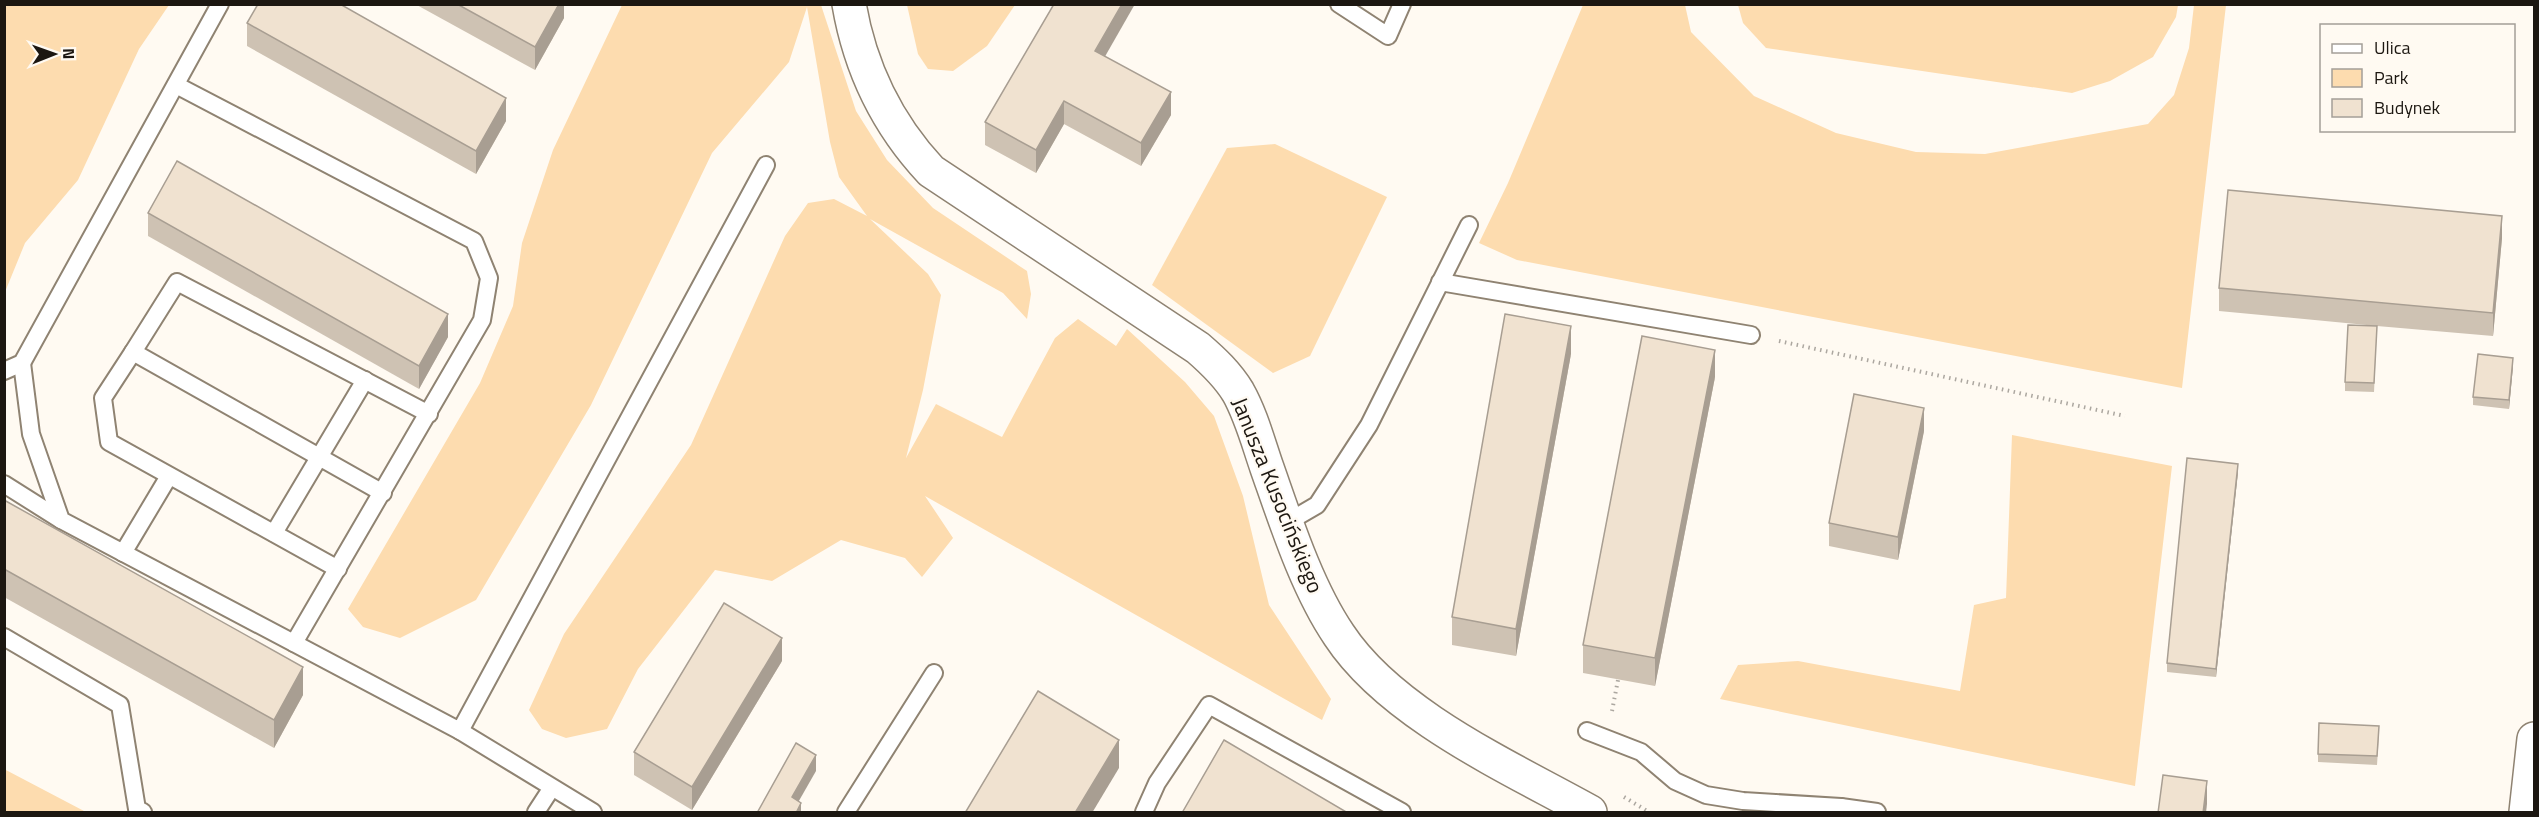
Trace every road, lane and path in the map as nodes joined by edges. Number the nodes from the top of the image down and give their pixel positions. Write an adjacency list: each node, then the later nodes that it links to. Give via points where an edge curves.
1 (220, 4): 5 (lane)
2 (849, 4): 22 (street, Janusza Kusocińskiego, via 863,59 882,106 907,145 931,171 1198,348 1222,369 1250,418)
3 (1339, 4): 4 (lane, via 1388,36)
4 (1401, 4)
5 (176, 85): 11 (lane); 15 (lane, via 474,241 489,278 482,320)
6 (766, 165): 29 (lane)
7 (1469, 225): 8 (lane)
8 (1440, 282): 9 (lane); 22 (lane, via 1370,425 1317,505)
9 (1752, 335): 16 (path)
10 (132, 352): 13 (lane, via 177,282); 17 (lane); 18 (lane, via 103,398 109,442)
11 (22, 363): 12 (lane); 14 (lane); 21 (lane, via 31,434)
12 (4, 371)
13 (365, 380): 15 (lane); 17 (lane)
14 (4, 384)
15 (429, 414): 20 (lane)
16 (2125, 416)
17 (319, 458): 20 (lane); 23 (lane)
18 (169, 476): 23 (lane); 24 (lane)
19 (4, 484): 21 (lane)
20 (383, 493): 25 (lane)
21 (61, 520): 24 (lane)
22 (1286, 524): 41 (street, Janusza Kusocińskiego, via 1339,636 1372,674 1450,734)
23 (274, 534): 25 (lane)
24 (123, 553): 27 (lane)
25 (338, 569): 27 (lane)
26 (4, 637): 35 (lane, via 120,705 137,809)
27 (294, 644): 29 (lane)
28 (934, 673): 38 (lane)
29 (460, 731): 32 (lane)
30 (1587, 731): 34 (lane, via 1641,752 1675,781 1706,795)
31 (2535, 738): 44 (street)
32 (551, 789): 36 (lane); 37 (lane)
33 (1619, 794): 42 (path)
34 (1840, 810): 43 (lane)
35 (143, 813)
36 (536, 813)
37 (593, 813)
38 (846, 813)
39 (1144, 813): 40 (lane, via 1157,783 1209,705)
40 (1402, 813)
41 (1590, 813)
42 (1649, 813)
43 (1877, 813)
44 (2526, 813)

